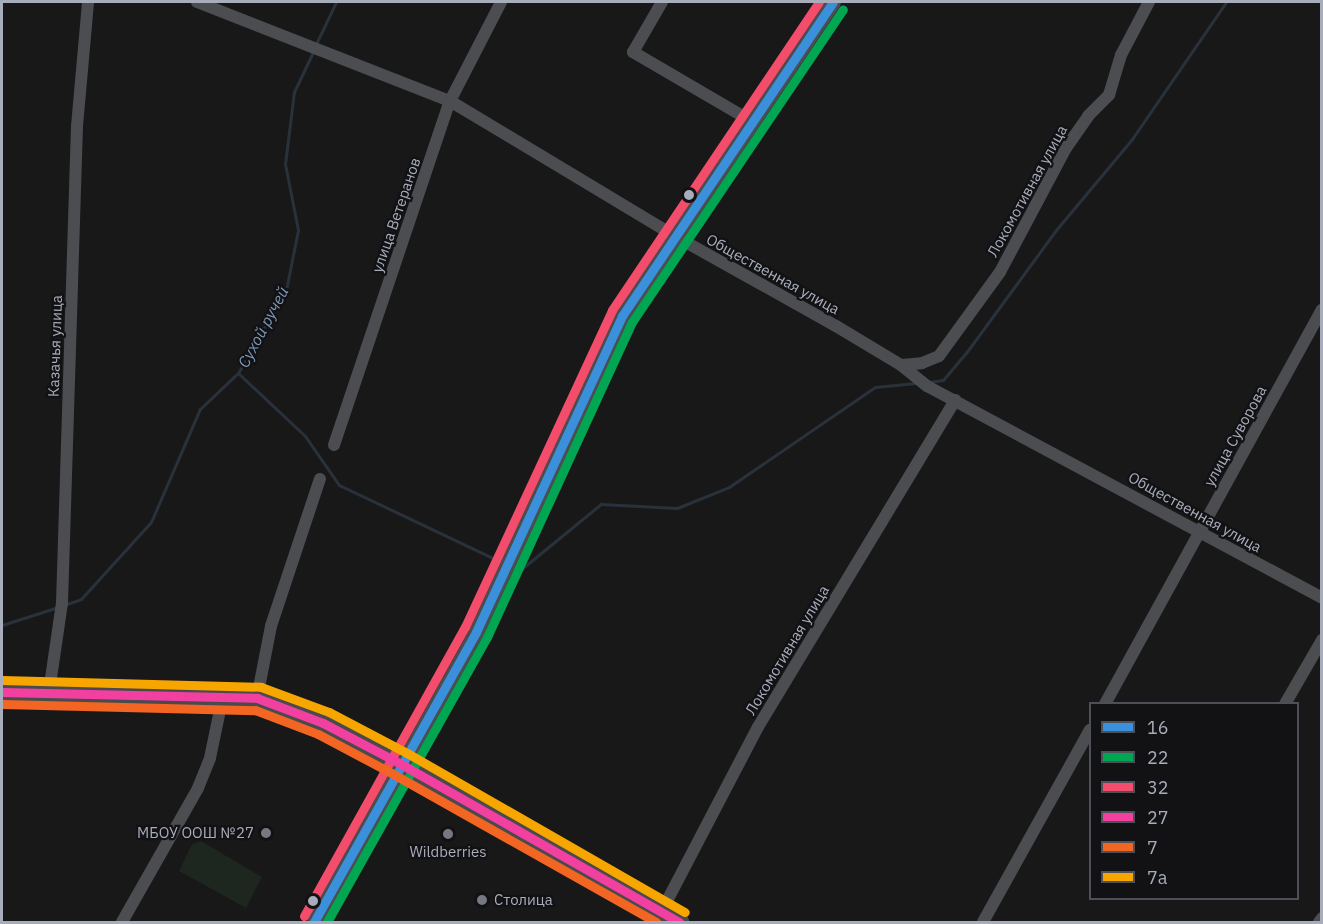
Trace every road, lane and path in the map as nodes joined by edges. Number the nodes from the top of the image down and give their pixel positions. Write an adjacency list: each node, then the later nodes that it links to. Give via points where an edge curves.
1 (88, 2): 19 (street, Казачья улица, via 77,126 62,603)
2 (197, 2): 7 (street, Общественная улица)
3 (501, 2): 7 (street, улица Ветеранов)
4 (662, 2): 8 (street, via 633,52)
5 (833, 2): 8 (street)
6 (1149, 2): 11 (street, Локомотивная улица, via 1121,55 1109,95 1088,116 1066,148 1000,272 939,356)
7 (450, 101): 9 (street, Общественная улица); 13 (street, улица Ветеранов)
8 (753, 122): 9 (street)
9 (673, 235): 11 (street, Общественная улица); 25 (street, via 622,316 509,566)
10 (1322, 310): 15 (street, улица Суворова)
11 (901, 365): 12 (street, Общественная улица, via 927,386)
12 (955, 400): 15 (street, Общественная улица); 26 (street, Локомотивная улица, via 758,727)
13 (334, 445)
14 (320, 479): 21 (street, via 271,626)
15 (1200, 531): 16 (street, Общественная улица); 22 (street, улица Суворова)
16 (1322, 598)
17 (1322, 640): 23 (street)
18 (2, 692): 19 (main road)
19 (49, 692): 20 (main road)
20 (223, 696): 21 (main road); 28 (street, via 210,758 198,788)
21 (257, 698): 25 (main road, via 323,723)
22 (1106, 702)
23 (1286, 702)
24 (1089, 732): 31 (street)
25 (401, 764): 26 (main road); 29 (street)
26 (658, 917): 30 (main road)
27 (1322, 918): 32 (street)
28 (122, 922)
29 (314, 922)
30 (680, 922)
31 (983, 922)
32 (1319, 922)

